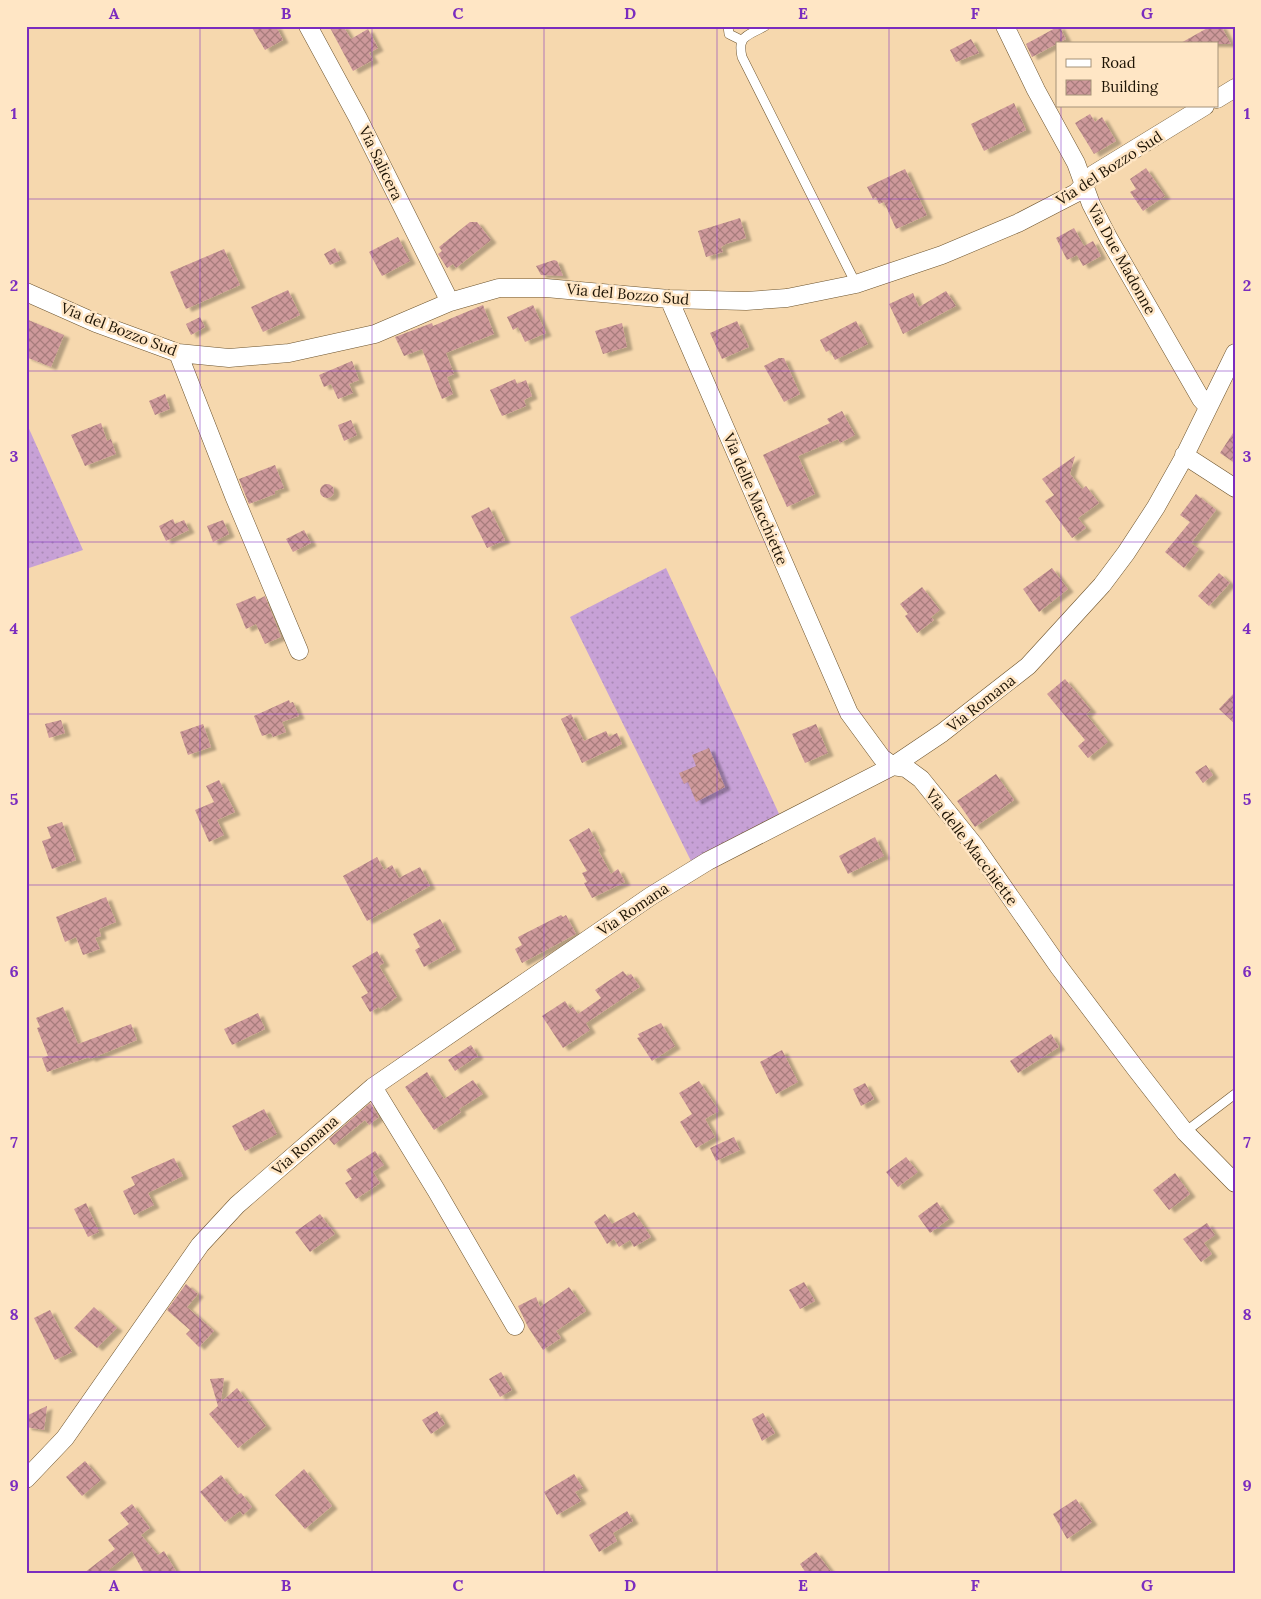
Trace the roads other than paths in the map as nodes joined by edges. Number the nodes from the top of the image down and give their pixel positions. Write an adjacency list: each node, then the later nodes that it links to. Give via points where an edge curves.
1 (308, 26): 13 (street, Via Salicera)
2 (728, 26): 5 (lane, via 729,34)
3 (765, 26): 5 (lane)
4 (1005, 26): 9 (street, Via Due Madonne, via 1076,164)
5 (741, 40): 10 (lane, via 742,57)
6 (1235, 88): 7 (street)
7 (1218, 98)
8 (1202, 108): 9 (street, Via del Bozzo Sud, via 1094,174)
9 (1084, 186): 10 (street, Via del Bozzo Sud, via 1018,223 959,248); 16 (street, Via Due Madonne, via 1109,239)
10 (856, 284): 12 (street, Via del Bozzo Sud, via 787,298 746,301)
11 (26, 292): 14 (street, Via del Bozzo Sud, via 96,323)
12 (669, 299): 13 (street, Via del Bozzo Sud, via 546,288 499,288); 20 (street, Via delle Macchiette, via 849,713 874,749)
13 (450, 302): 14 (street, Via del Bozzo Sud, via 376,334 289,354 229,358)
14 (178, 353): 19 (street)
15 (1235, 353): 16 (street, Via Romana)
16 (1208, 407): 17 (street, Via Romana)
17 (1184, 455): 18 (street); 20 (street, Via Romana, via 1126,553 1043,652 942,733)
18 (1235, 488)
19 (299, 650)
20 (893, 766): 21 (street, Via Romana, via 708,861 651,896); 23 (street, Via delle Macchiette, via 906,768 921,779 974,845 1059,967)
21 (373, 1087): 25 (street); 26 (street, Via Romana, via 288,1158 200,1245 65,1438)
22 (1235, 1094): 23 (lane)
23 (1186, 1132): 24 (street, Via delle Macchiette)
24 (1235, 1183)
25 (515, 1326)
26 (26, 1479)

